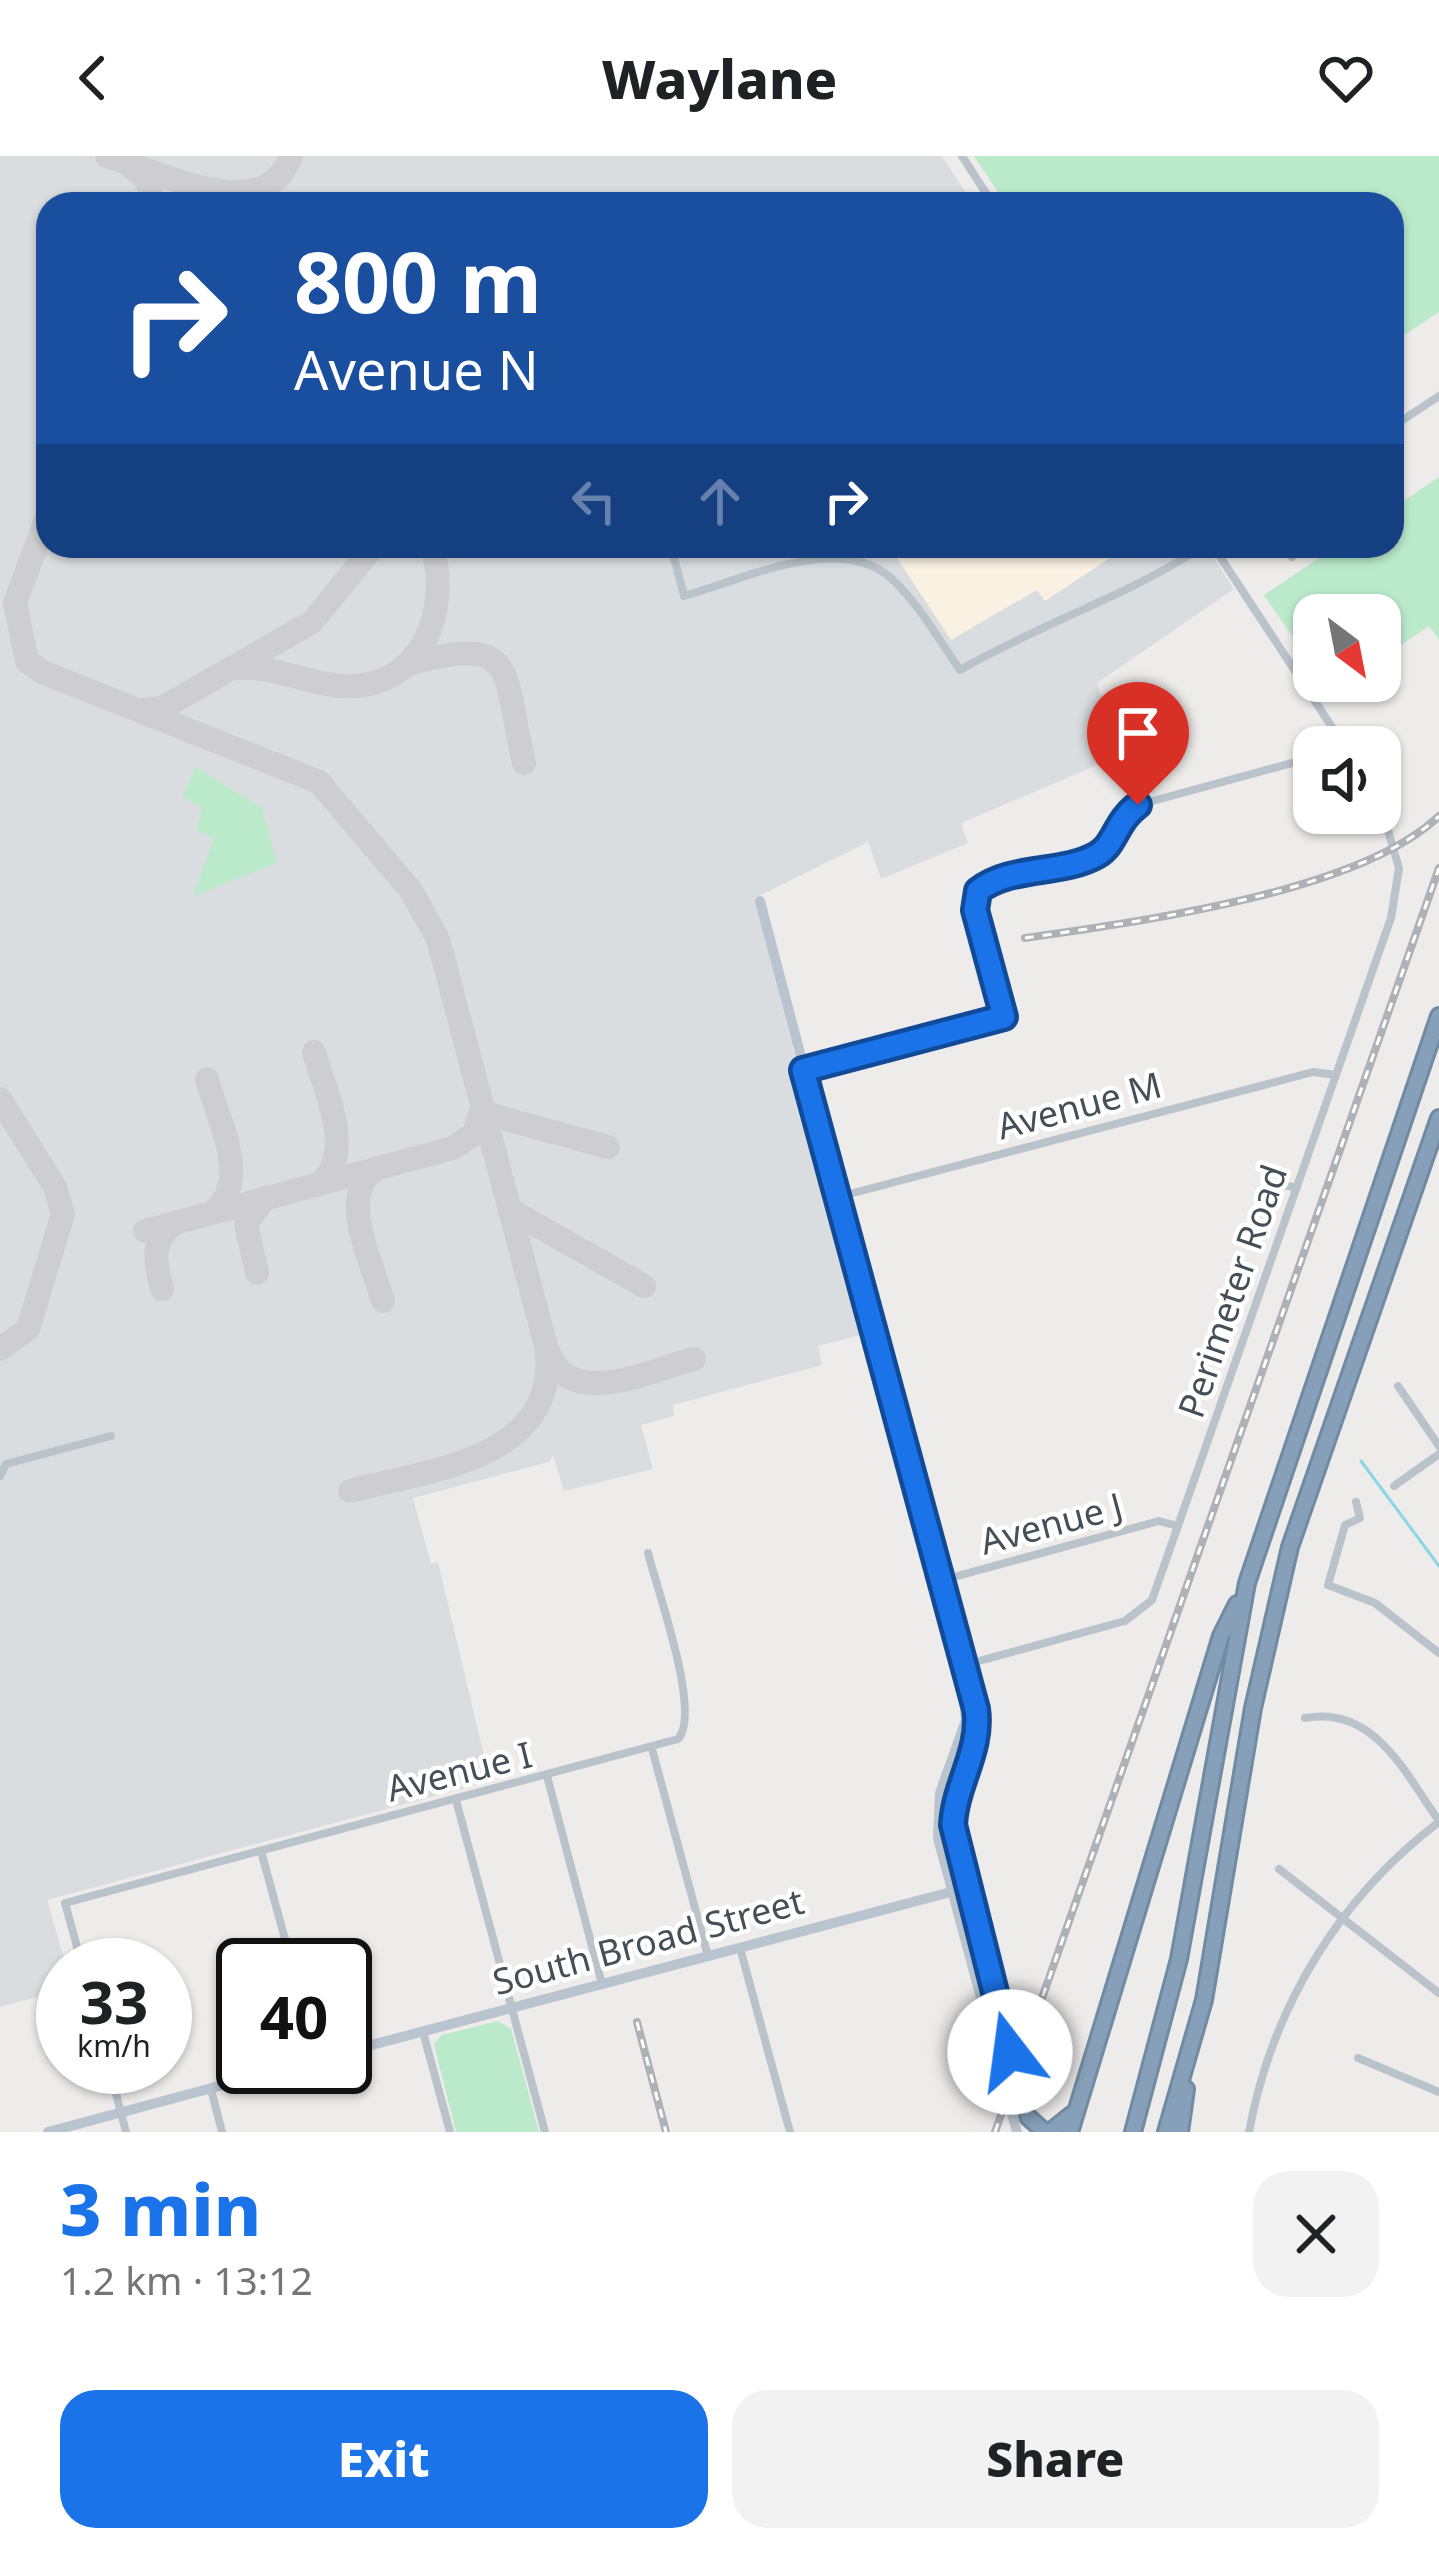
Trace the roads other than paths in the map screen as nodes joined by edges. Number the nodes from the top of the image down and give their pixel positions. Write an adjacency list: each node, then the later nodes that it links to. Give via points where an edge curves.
1 (962, 156): 2 (street)
2 (985, 192)
3 (1439, 396): 4 (street)
4 (1404, 419)
5 (674, 558): 6 (street, via 684,596)
6 (850, 558)
7 (850, 558): 8 (street, via 898,585 960,670)
8 (1185, 558)
9 (1221, 558): 10 (street)
10 (1329, 726)
11 (1293, 763): 15 (street, via 1138,805 1092,858 983,886 975,910 1004,1017)
12 (1391, 834): 16 (street, Perimeter Road, via 1399,884)
13 (760, 901): 15 (street)
14 (1439, 1016): 30 (highway)
15 (803, 1070): 20 (street)
16 (1336, 1075): 19 (street, Perimeter Road); 20 (street, Avenue M, via 1294,1076)
17 (1439, 1118): 54 (highway, via 1290,1546)
18 (1277, 1186): 19 (street)
19 (1297, 1186): 27 (street, Perimeter Road)
20 (837, 1197): 29 (street)
21 (1398, 1385): 23 (street)
22 (111, 1436): 24 (street, via 6,1464)
23 (1439, 1450): 25 (street)
24 (0, 1476)
25 (1394, 1486)
26 (1356, 1502): 31 (street, via 1360,1517 1345,1525 1328,1585 1375,1603)
27 (1178, 1526): 29 (street, Avenue J, via 1159,1522); 32 (street, Perimeter Road, via 1141,1613)
28 (648, 1553): 34 (street, via 688,1723 678,1739)
29 (939, 1581): 32 (street)
30 (1247, 1583): 49 (highway, via 1221,1636); 70 (highway, via 1179,1959)
31 (1439, 1653)
32 (962, 1666): 40 (street, via 978,1721 954,1809); 41 (street, via 965,1720 937,1807)
33 (1305, 1718): 37 (street, via 1348,1719 1375,1735)
34 (652, 1748): 35 (street, Avenue I); 46 (street)
35 (547, 1776): 36 (street, Avenue I); 47 (street)
36 (456, 1800): 38 (street, Avenue I); 50 (street)
37 (1439, 1821): 42 (street)
38 (260, 1851): 43 (street, Avenue I, via 65,1903); 44 (street)
39 (1279, 1869): 42 (street)
40 (966, 1888): 41 (street, South Broad Street); 60 (street, bridge)
41 (952, 1892): 45 (street, South Broad Street); 67 (street, bridge)
42 (1341, 1918): 48 (street); 73 (street, via 1284,2017)
43 (75, 1938)
44 (284, 1938)
45 (740, 1948): 46 (street, South Broad Street); 66 (street)
46 (708, 1956): 47 (street, South Broad Street)
47 (602, 1984): 50 (street, South Broad Street)
48 (1439, 1993)
49 (1110, 2003): 68 (highway, via 1073,2111); 69 (highway)
50 (512, 2008): 51 (street, South Broad Street); 65 (street)
51 (423, 2032): 52 (street, South Broad Street); 64 (street)
52 (372, 2045)
53 (1358, 2058): 57 (street)
54 (1188, 2062): 71 (highway); 72 (highway)
55 (216, 2088): 56 (street)
56 (211, 2089): 59 (street); 63 (street)
57 (1439, 2092)
58 (116, 2094): 59 (street)
59 (121, 2113): 61 (street); 62 (street)
60 (1028, 2120): 68 (highway)
61 (48, 2132)
62 (126, 2132)
63 (222, 2132)
64 (450, 2132)
65 (544, 2132)
66 (790, 2132)
67 (1017, 2132)
68 (1048, 2132)
69 (1070, 2132)
70 (1133, 2132)
71 (1166, 2132)
72 (1180, 2132)
73 (1249, 2132)

